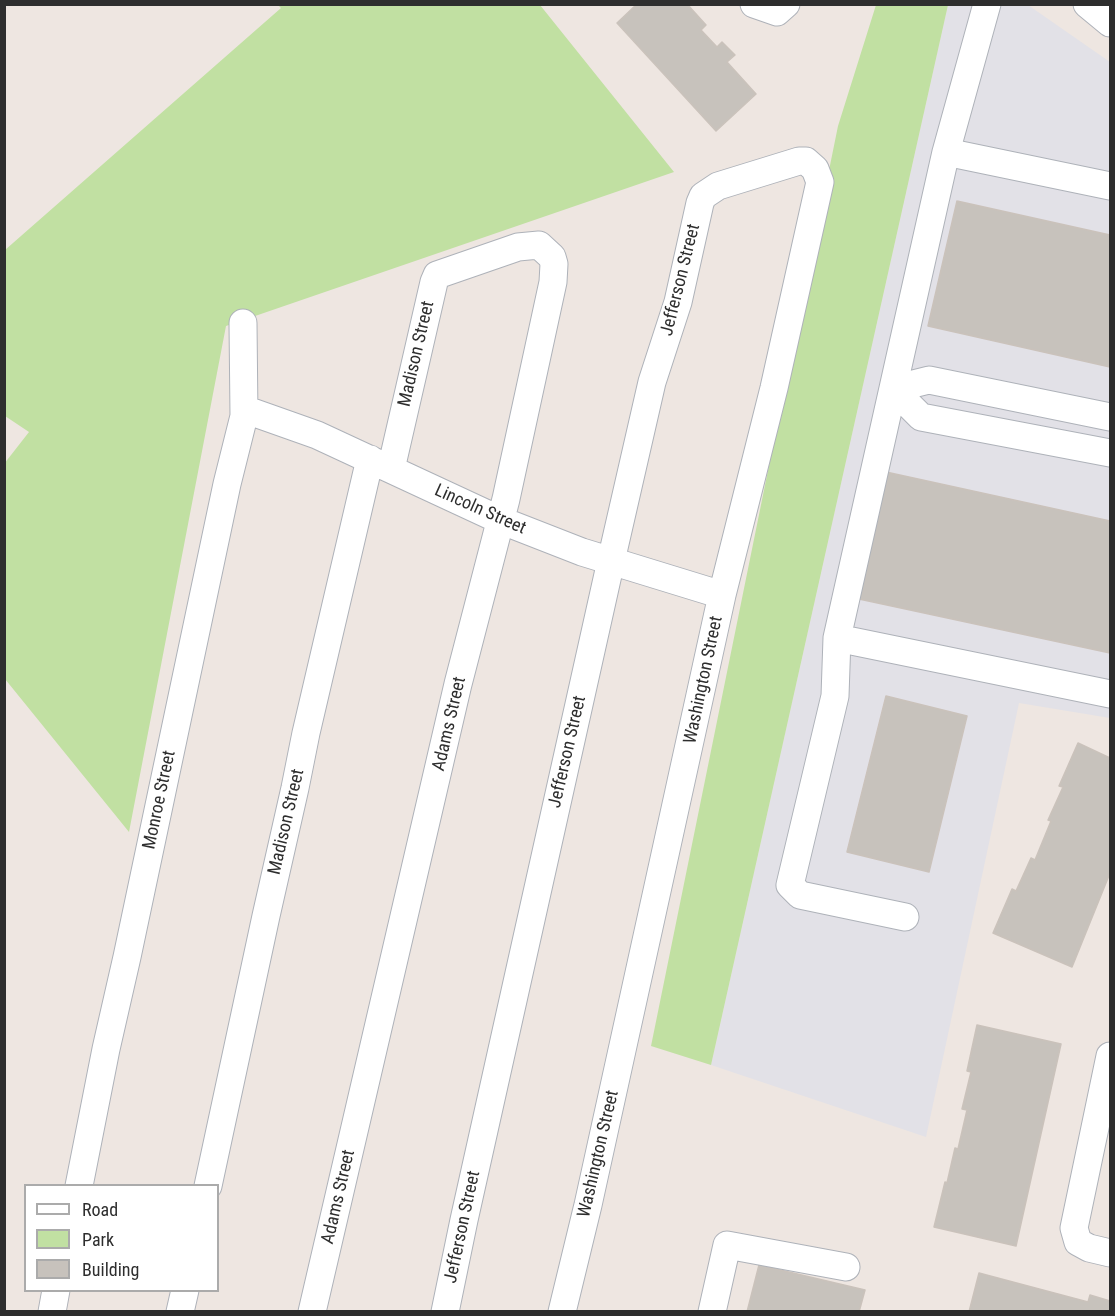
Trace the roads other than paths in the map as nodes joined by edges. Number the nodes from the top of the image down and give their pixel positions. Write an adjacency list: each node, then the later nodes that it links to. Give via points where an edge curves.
1 (753, 4): 2 (street, via 777,12)
2 (786, 4)
3 (987, 4): 6 (street)
4 (1087, 4): 5 (street)
5 (1110, 23)
6 (946, 153): 7 (street); 11 (street)
7 (1110, 186)
8 (703, 196): 17 (street, Jefferson Street, via 678,302 652,382); 18 (street, Washington Street, via 718,186 799,160 815,169 820,182)
9 (437, 275): 15 (street, Madison Street); 16 (street, Adams Street, via 518,247 539,245 554,264)
10 (243, 323): 12 (street, Monroe Street)
11 (893, 389): 13 (street, via 929,380); 14 (street, via 921,417); 19 (street)
12 (244, 416): 15 (street, Lincoln Street, via 252,412 317,435); 23 (street, Monroe Street)
13 (1110, 417)
14 (1110, 453)
15 (380, 464): 16 (street, Lincoln Street); 24 (street, Madison Street, via 306,733)
16 (500, 520): 17 (street, Lincoln Street); 31 (street, Adams Street)
17 (611, 561): 18 (street, Lincoln Street); 32 (street, Jefferson Street)
18 (722, 595): 33 (street, Washington Street)
19 (837, 638): 20 (street); 21 (street, via 835,696 790,885 800,895)
20 (1110, 693)
21 (905, 917)
22 (1110, 1056): 25 (street, via 1074,1228 1078,1242)
23 (79, 1184)
24 (208, 1184)
25 (1110, 1253)
26 (846, 1267): 34 (street, via 727,1245)
27 (56, 1292): 29 (street)
28 (184, 1292): 30 (street)
29 (52, 1311)
30 (180, 1311)
31 (312, 1311)
32 (445, 1311)
33 (562, 1311)
34 (712, 1311)

